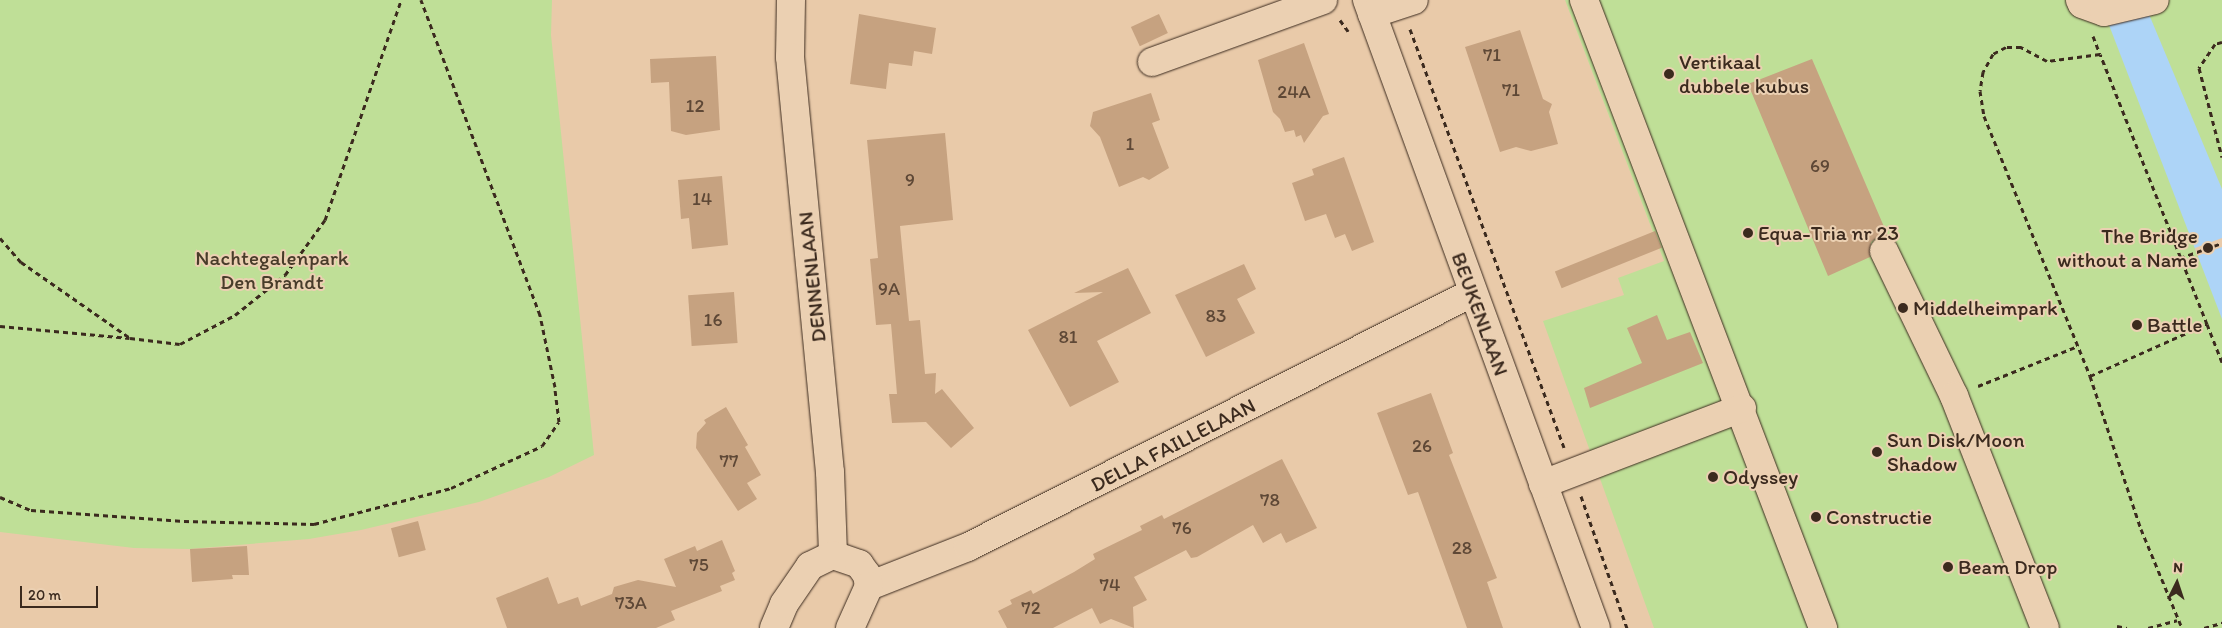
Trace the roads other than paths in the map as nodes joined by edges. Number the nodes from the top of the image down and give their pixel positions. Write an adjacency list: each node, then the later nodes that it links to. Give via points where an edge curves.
1 (790, 0): 13 (street, DENNENLAAN, via 790,57 830,472)
2 (1323, 0): 8 (street)
3 (1584, 0): 11 (street)
4 (2080, 0): 6 (street, via 2082,4 2104,12)
5 (1408, 2): 7 (street)
6 (2150, 2)
7 (1370, 7): 10 (street, BEUKENLAAN)
8 (1152, 62)
9 (1884, 250): 19 (street, via 1954,396)
10 (1472, 293): 12 (street, BEUKENLAAN); 14 (street, DELLA FAILLELAAN, via 968,547)
11 (1742, 408): 12 (street); 18 (street)
12 (1543, 484): 17 (street, BEUKENLAAN)
13 (833, 555): 14 (street, via 859,564); 15 (street, via 810,566 784,604)
14 (869, 586): 16 (street)
15 (774, 628)
16 (850, 628)
17 (1596, 628)
18 (1823, 628)
19 (2045, 628)

